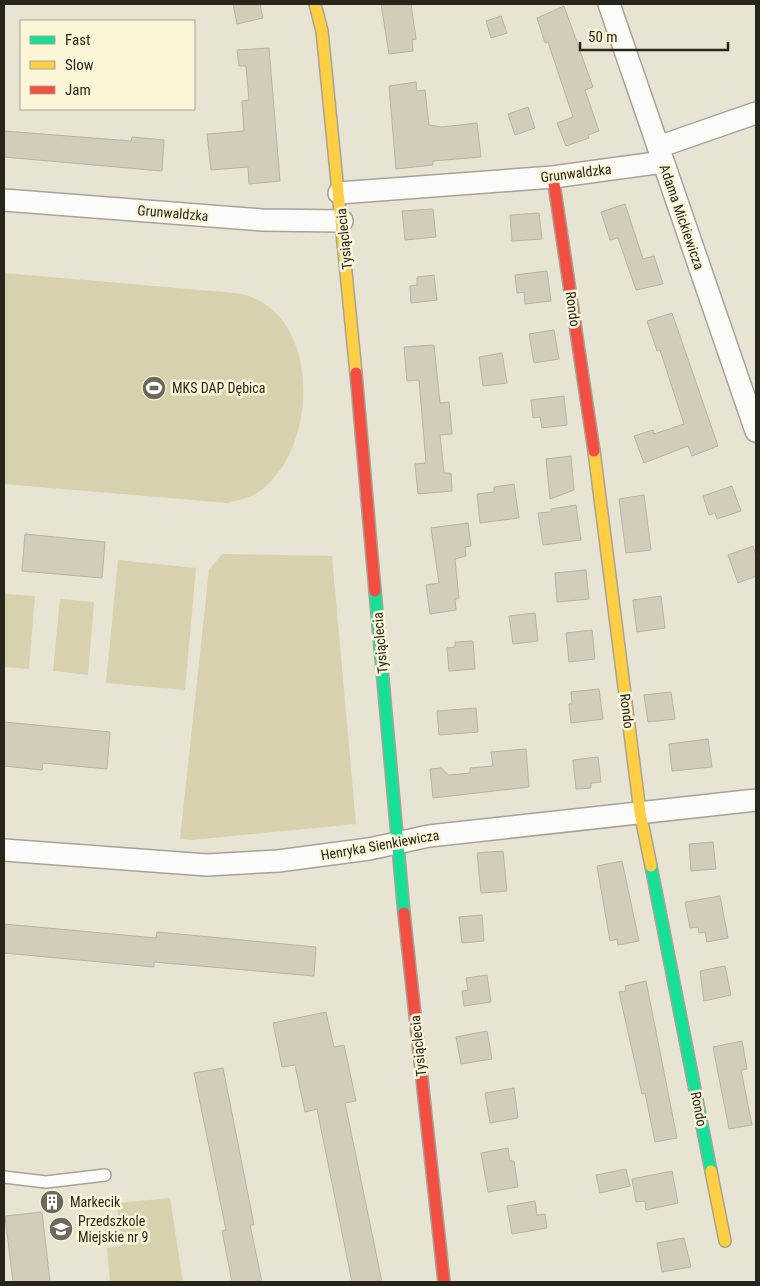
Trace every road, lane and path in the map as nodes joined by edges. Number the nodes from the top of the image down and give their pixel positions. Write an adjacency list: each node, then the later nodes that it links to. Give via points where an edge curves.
1 (315, 4): 6 (street, Tysiąclecia, via 322,31)
2 (609, 4): 4 (street, Adama Mickiewicza)
3 (756, 113): 4 (street, Grunwaldzka)
4 (661, 155): 5 (street, Grunwaldzka); 9 (street, Adama Mickiewicza)
5 (553, 176): 6 (street, Grunwaldzka); 11 (street, Rondo, via 592,434)
6 (339, 193): 8 (street, Tysiąclecia)
7 (4, 200): 8 (street, Grunwaldzka, via 262,220)
8 (342, 221): 12 (street, Tysiąclecia)
9 (756, 431)
10 (756, 800): 11 (street, Henryka Sienkiewicza)
11 (640, 812): 12 (street, Henryka Sienkiewicza, via 429,836); 16 (street, Rondo)
12 (398, 843): 13 (street, Henryka Sienkiewicza, via 278,861 207,865); 17 (street, Tysiąclecia)
13 (4, 850)
14 (105, 1175): 15 (lane, via 46,1182)
15 (4, 1177)
16 (725, 1241)
17 (444, 1282)

